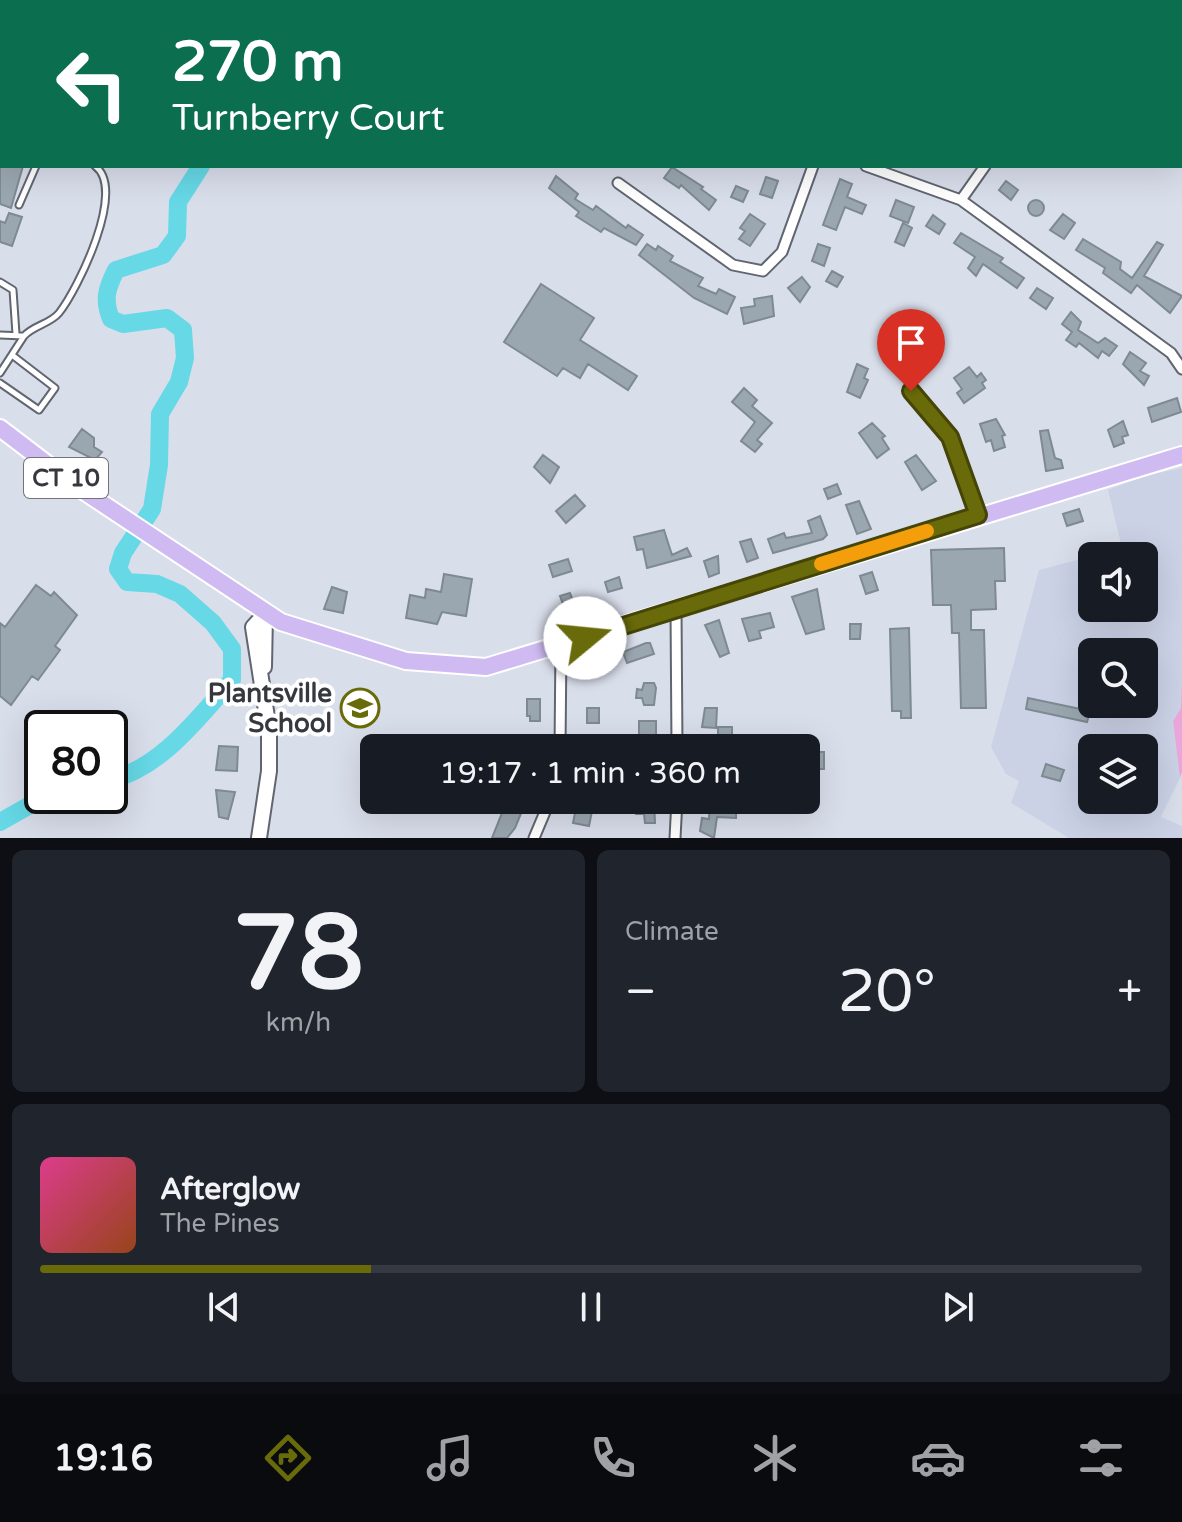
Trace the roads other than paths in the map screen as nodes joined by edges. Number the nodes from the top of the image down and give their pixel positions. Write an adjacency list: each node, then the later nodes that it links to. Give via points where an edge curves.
1 (35, 168): 8 (lane)
2 (96, 168): 12 (lane, via 104,178 105,205 80,280 57,316)
3 (812, 168): 6 (street, via 782,252 763,271 733,265)
4 (872, 168): 7 (street)
5 (984, 168): 7 (street)
6 (618, 183)
7 (961, 200): 14 (street, via 1171,353)
8 (19, 205)
9 (0, 282): 10 (lane, via 13,290)
10 (16, 334): 11 (lane); 12 (lane)
11 (0, 335)
12 (24, 336): 13 (lane)
13 (12, 355): 15 (lane); 16 (lane, via 55,388 39,410)
14 (1182, 369)
15 (0, 373)
16 (0, 383)
17 (911, 391): 20 (street, via 950,437)
18 (0, 428): 22 (highway, CT 10)
19 (1182, 455): 20 (highway, CT 10)
20 (978, 515): 21 (highway, CT 10)
21 (676, 609): 23 (highway, CT 10); 25 (street)
22 (265, 614): 23 (highway, CT 10, via 406,661 486,667); 28 (main road, via 269,771)
23 (561, 645): 24 (street)
24 (560, 734)
25 (677, 734)
26 (544, 814): 29 (street)
27 (676, 814): 30 (street)
28 (259, 838)
29 (534, 838)
30 (675, 838)

